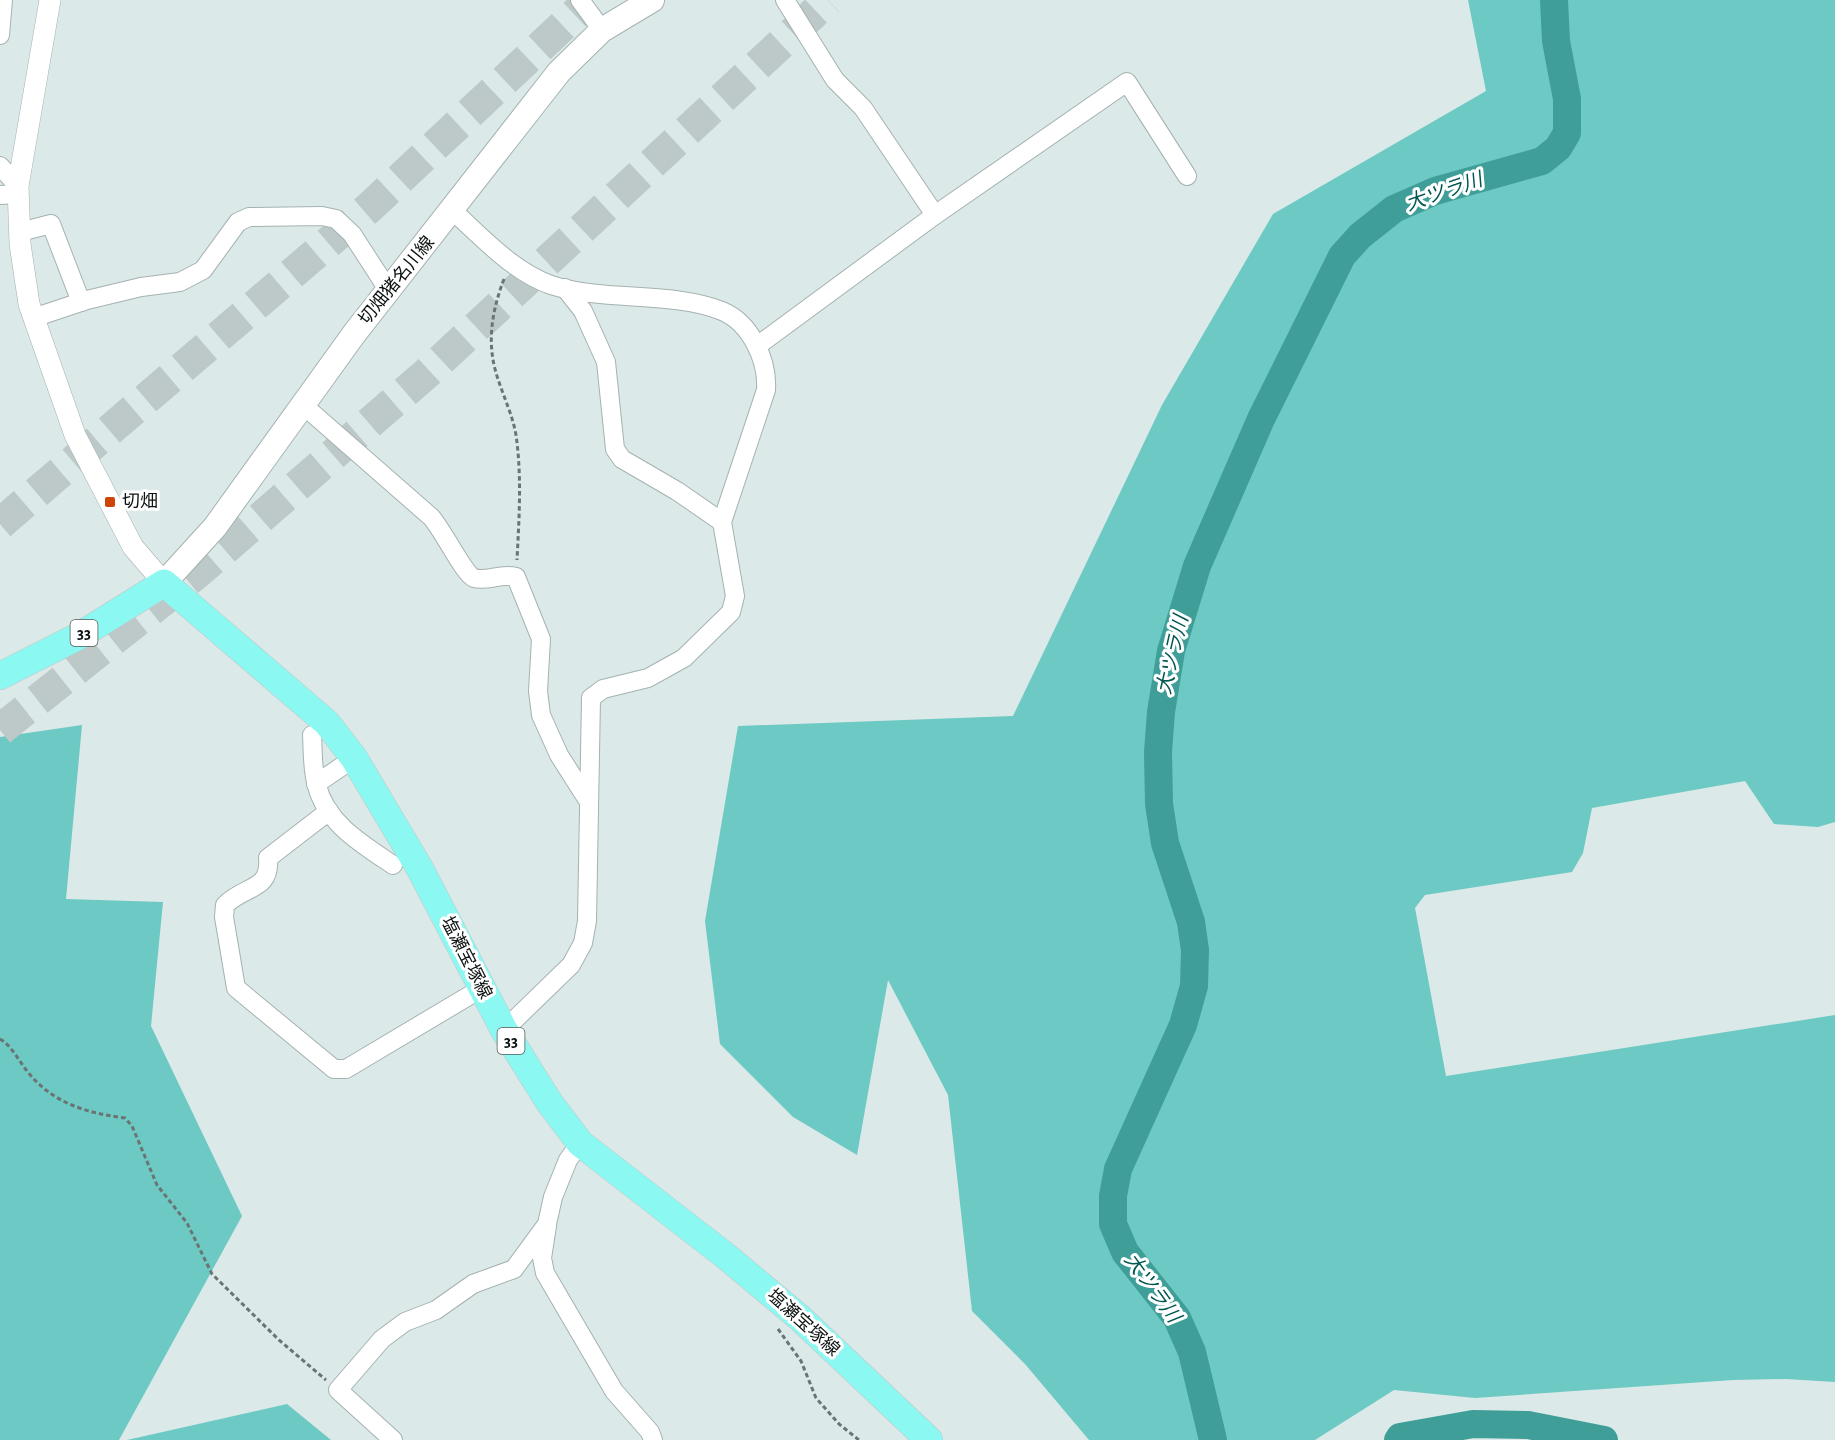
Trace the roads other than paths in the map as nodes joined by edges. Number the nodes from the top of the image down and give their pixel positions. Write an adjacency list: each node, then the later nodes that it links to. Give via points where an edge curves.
1 (3, 0): 7 (street)
2 (50, 0): 10 (street)
3 (580, 0): 6 (street)
4 (652, 0): 6 (main road, 切畑猪名川線)
5 (785, 0): 12 (street, via 835,80 863,108)
6 (602, 30): 11 (main road, 切畑猪名川線, via 559,72)
7 (0, 34)
8 (0, 166): 10 (street)
9 (1187, 176): 12 (street, via 1127,82)
10 (12, 192): 13 (street)
11 (453, 211): 14 (street, via 510,262); 15 (main road, 切畑猪名川線)
12 (935, 215): 18 (street)
13 (20, 232): 16 (street, via 51,224); 17 (street)
14 (565, 288): 18 (street, via 703,305 725,312); 20 (street, via 583,311 606,362 615,449 622,459)
15 (389, 291): 16 (street, via 352,234 336,219 249,217 238,222 203,270 180,282); 19 (main road, 切畑猪名川線)
16 (81, 302): 17 (street)
17 (33, 318): 21 (street, via 75,435 133,547)
18 (758, 346): 20 (street, via 767,373 766,390)
19 (303, 405): 21 (main road, 切畑猪名川線, via 215,527); 26 (street, via 431,516 470,577 516,577 541,639 541,715 559,755)
20 (722, 522): 26 (street, via 735,596 731,612 684,658 648,678 603,689 591,698)
21 (164, 583): 22 (main road, 33, via 79,636); 24 (main road, 塩瀬宝塚線 / 33, via 327,723)
22 (0, 676)
23 (312, 735): 25 (street)
24 (354, 758): 25 (street); 29 (main road, 塩瀬宝塚線 / 33, via 420,869)
25 (316, 784): 27 (street)
26 (587, 799): 30 (street, via 587,921 583,943 571,965)
27 (329, 811): 28 (street, via 350,837); 29 (street, via 268,858 266,880 225,905 237,988 334,1069 345,1070)
28 (393, 865)
29 (482, 988): 30 (main road, 塩瀬宝塚線 / 33)
30 (504, 1030): 31 (main road, 塩瀬宝塚線 / 33)
31 (580, 1143): 32 (street, via 568,1160); 35 (main road, 塩瀬宝塚線 / 33, via 775,1297)
32 (547, 1224): 33 (street, via 514,1269 473,1284 436,1310 405,1322 382,1339 338,1390); 34 (street, via 542,1258 545,1273 599,1368)
33 (393, 1440)
34 (653, 1440)
35 (929, 1440)

